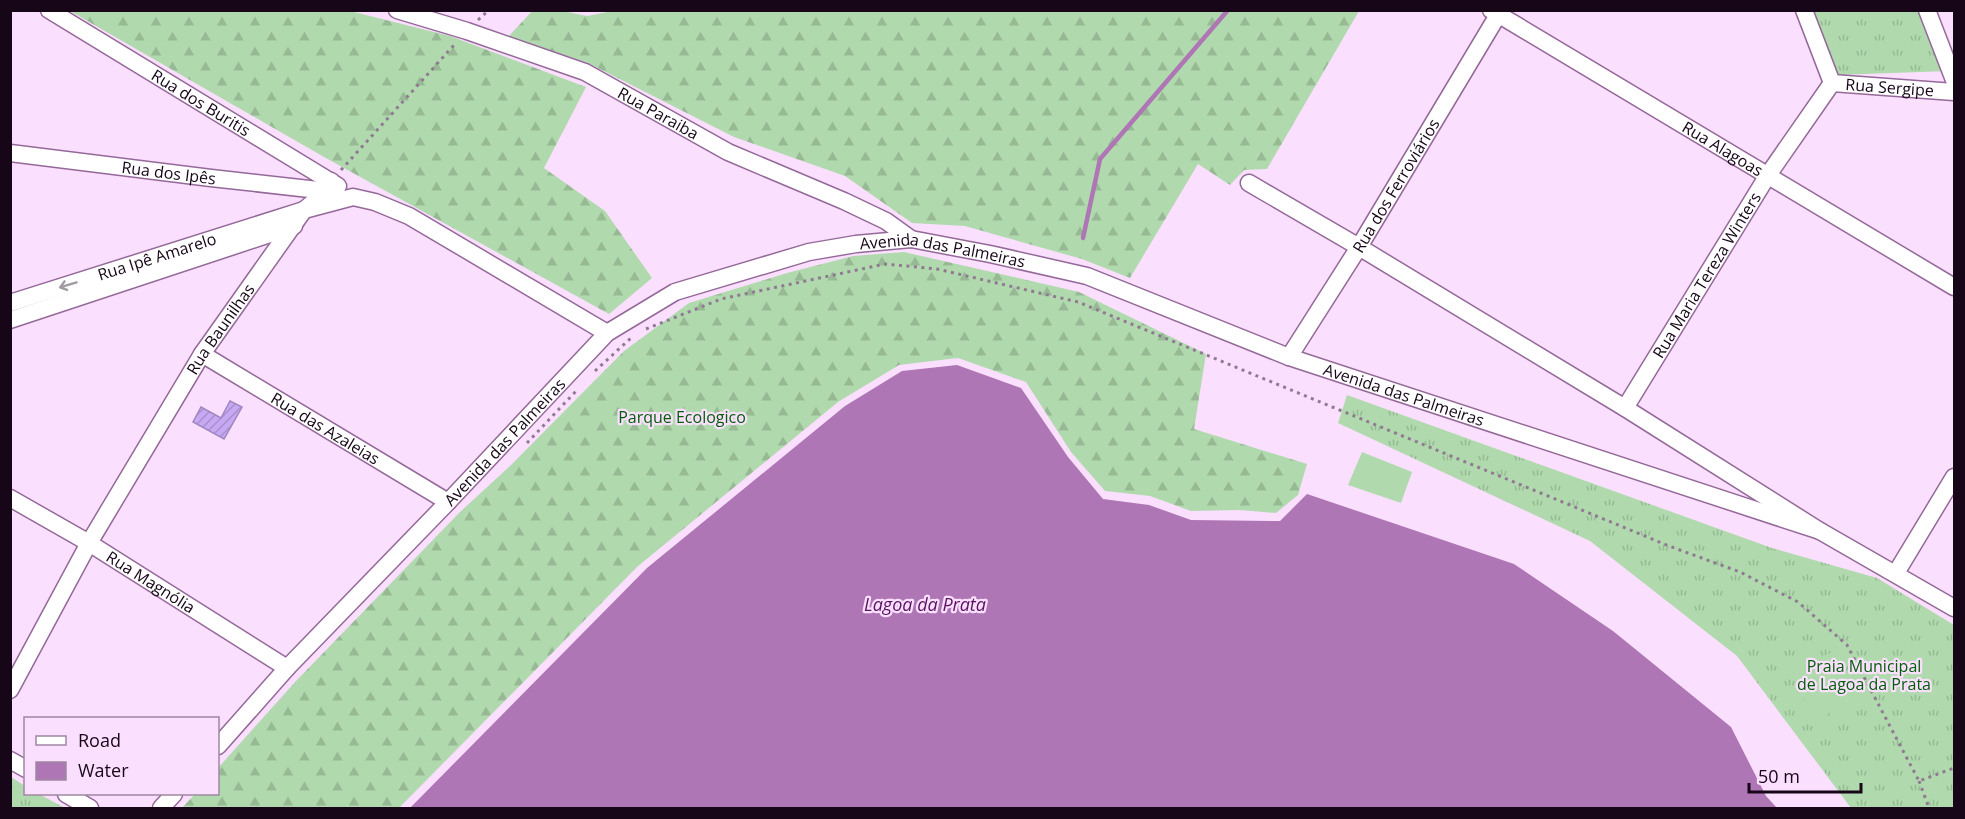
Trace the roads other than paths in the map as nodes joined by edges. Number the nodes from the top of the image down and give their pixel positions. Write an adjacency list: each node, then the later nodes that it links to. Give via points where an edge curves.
1 (49, 10): 12 (street, Rua dos Buritis)
2 (397, 10): 15 (street, Rua Paraiba, via 585,72 728,152 886,221)
3 (1804, 10): 7 (street, Rua Sergipe)
4 (1927, 10): 6 (street)
5 (1497, 12): 10 (street, Rua Alagoas); 16 (street, Rua dos Ferroviários)
6 (1954, 80)
7 (1832, 83): 8 (street, Rua Sergipe); 10 (street, Rua Maria Tereza Winters)
8 (1954, 92)
9 (10, 153): 12 (street, Rua dos Ipês)
10 (1768, 175): 17 (street, Rua Alagoas); 23 (street, Rua Maria Tereza Winters)
11 (1249, 183): 16 (street)
12 (345, 198): 13 (street, Rua Baunilhas); 14 (street); 20 (street, Rua dos Buritis, via 409,216)
13 (304, 210): 14 (street, Rua Baunilhas); 18 (street, Rua Ipê Amarelo, one-way to 18)
14 (292, 226): 19 (street, Rua Ipê Amarelo); 21 (street, Rua Baunilhas)
15 (910, 239): 20 (street, Avenida das Palmeiras, via 809,252 675,292); 22 (street, Avenida das Palmeiras, via 1087,276)
16 (1359, 247): 22 (street, Rua dos Ferroviários); 23 (street)
17 (1954, 287)
18 (10, 303)
19 (10, 320)
20 (607, 333): 26 (street, Avenida das Palmeiras)
21 (202, 354): 26 (street, Rua das Azaleias); 28 (street, Rua Baunilhas)
22 (1289, 357): 27 (street, Avenida das Palmeiras)
23 (1625, 408): 27 (street)
24 (1954, 477): 29 (street)
25 (10, 498): 28 (street, Rua Magnólia)
26 (448, 501): 31 (street, Avenida das Palmeiras)
27 (1820, 531): 29 (street)
28 (89, 543): 31 (street, Rua Magnólia); 32 (street, Rua Baunilhas)
29 (1896, 573): 30 (street)
30 (1954, 608)
31 (287, 668): 33 (street, Avenida das Palmeiras)
32 (10, 690)
33 (219, 745)
34 (10, 760): 35 (street)
35 (24, 768)
36 (68, 795): 38 (street)
37 (173, 795): 39 (street)
38 (90, 808)
39 (161, 808)

